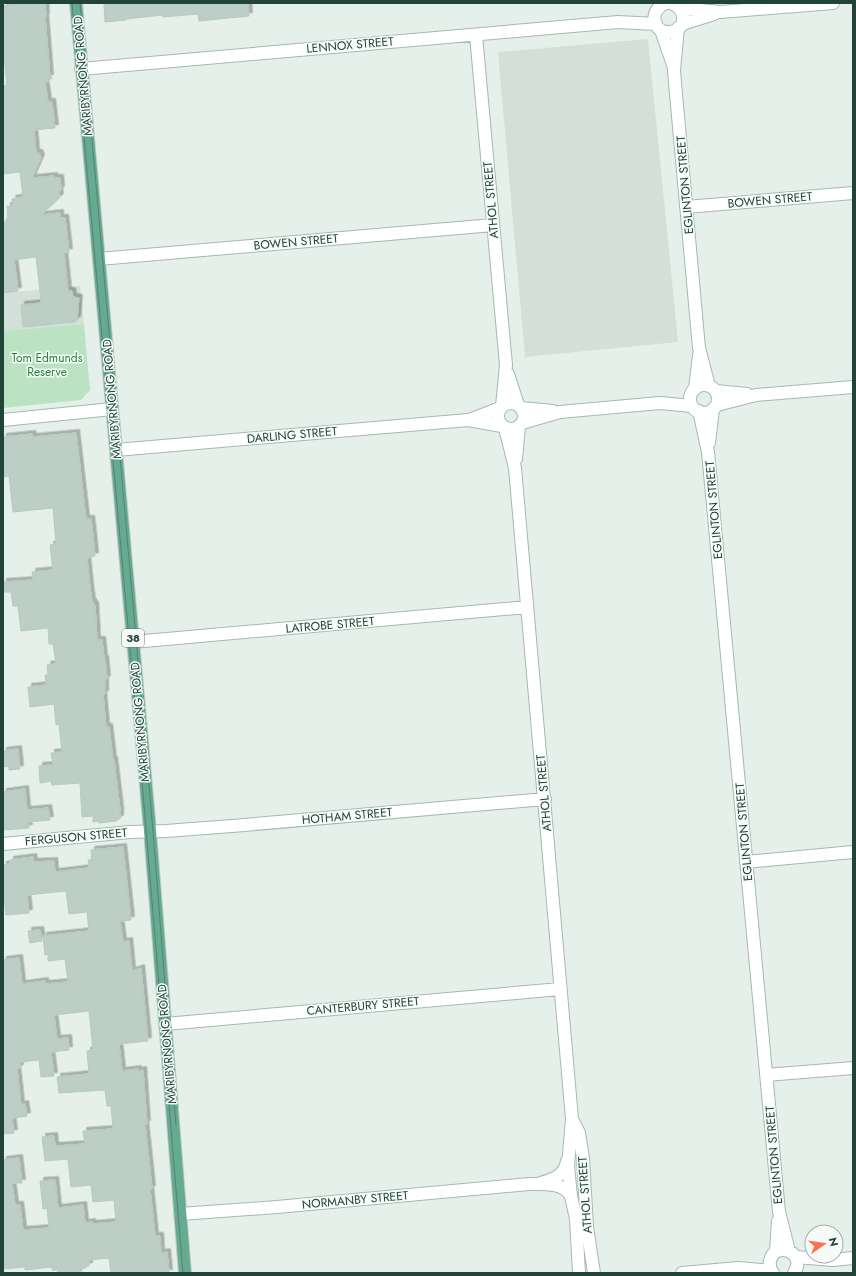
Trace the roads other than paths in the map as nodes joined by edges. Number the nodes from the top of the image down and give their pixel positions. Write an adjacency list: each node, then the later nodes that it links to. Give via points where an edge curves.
1 (76, 3): 9 (main road, MARIBYRNONG ROAD / 38)
2 (833, 3): 4 (street, LENNOX STREET)
3 (668, 5): 4 (street, LENNOX STREET); 5 (street, LENNOX STREET); 6 (street, via 683,16); 7 (street, via 654,20)
4 (720, 12): 6 (street, LENNOX STREET)
5 (618, 22): 7 (street, LENNOX STREET); 8 (street, LENNOX STREET)
6 (680, 26): 7 (street, via 670,32); 10 (street, EGLINTON STREET)
7 (659, 27): 10 (street, EGLINTON STREET)
8 (476, 35): 9 (street, LENNOX STREET); 13 (street, ATHOL STREET)
9 (82, 69): 14 (main road, MARIBYRNONG ROAD / 38)
10 (674, 70): 12 (street, EGLINTON STREET)
11 (853, 193): 12 (street, BOWEN STREET)
12 (686, 206): 15 (street, EGLINTON STREET)
13 (493, 225): 14 (street, BOWEN STREET); 16 (street, ATHOL STREET)
14 (99, 259): 25 (main road, MARIBYRNONG ROAD / 38)
15 (699, 348): 18 (street, EGLINTON STREET); 19 (street, EGLINTON STREET)
16 (506, 365): 22 (street, ATHOL STREET); 23 (street, ATHOL STREET)
17 (853, 387): 20 (street)
18 (712, 389): 19 (street, via 702,385); 20 (street); 24 (street, via 718,396)
19 (693, 391): 21 (street); 26 (street, via 691,402)
20 (756, 395): 24 (street)
21 (660, 403): 26 (street); 27 (street)
22 (501, 407): 23 (street, via 510,403); 29 (street, DARLING STREET); 31 (street, via 498,419)
23 (519, 407): 27 (street); 30 (street, via 524,415)
24 (715, 407): 26 (street, via 706,412); 33 (street, EGLINTON STREET)
25 (112, 409): 28 (street); 32 (main road, MARIBYRNONG ROAD / 38)
26 (696, 409): 33 (street, EGLINTON STREET)
27 (560, 412): 30 (street)
28 (3, 420)
29 (468, 420): 31 (street, DARLING STREET); 32 (street, DARLING STREET)
30 (520, 424): 31 (street, via 512,429); 34 (street, ATHOL STREET)
31 (503, 427): 34 (street, ATHOL STREET)
32 (116, 450): 36 (main road, MARIBYRNONG ROAD / 38)
33 (708, 452): 41 (street, EGLINTON STREET)
34 (515, 468): 35 (street, ATHOL STREET)
35 (528, 607): 36 (street, LATROBE STREET); 37 (street, ATHOL STREET)
36 (133, 642): 38 (main road, MARIBYRNONG ROAD / 38)
37 (545, 799): 38 (street, HOTHAM STREET); 42 (street, ATHOL STREET)
38 (150, 831): 39 (street, FERGUSON STREET); 43 (main road, MARIBYRNONG ROAD / 38)
39 (3, 844)
40 (853, 852): 41 (street)
41 (746, 862): 45 (street, EGLINTON STREET)
42 (560, 989): 43 (street, CANTERBURY STREET); 46 (street, ATHOL STREET)
43 (165, 1024): 53 (main road, MARIBYRNONG ROAD / 38)
44 (853, 1068): 45 (street)
45 (766, 1075): 52 (street, EGLINTON STREET)
46 (572, 1119): 47 (street, ATHOL STREET, via 579,1133); 48 (street, ATHOL STREET)
47 (584, 1164): 48 (street, NORMANBY STREET); 49 (street, ATHOL STREET)
48 (567, 1166): 50 (street, NORMANBY STREET, via 552,1179); 51 (street, ATHOL STREET)
49 (585, 1182): 51 (street); 56 (street, ATHOL STREET, via 586,1227)
50 (529, 1184): 51 (street, NORMANBY STREET, via 551,1185); 53 (street, NORMANBY STREET)
51 (568, 1191): 61 (street, ATHOL STREET, via 576,1219)
52 (779, 1212): 54 (street, EGLINTON STREET); 57 (street, EGLINTON STREET)
53 (180, 1214): 60 (main road, MARIBYRNONG ROAD / 38)
54 (773, 1255): 57 (street, via 785,1250); 58 (street); 59 (street, EGLINTON STREET, via 769,1262)
55 (853, 1258): 57 (street)
56 (591, 1259): 62 (street, ATHOL STREET); 63 (street)
57 (794, 1263)
58 (738, 1268): 59 (street); 64 (street)
59 (772, 1272)
60 (185, 1273)
61 (580, 1273)
62 (594, 1273)
63 (602, 1273)
64 (682, 1273)

